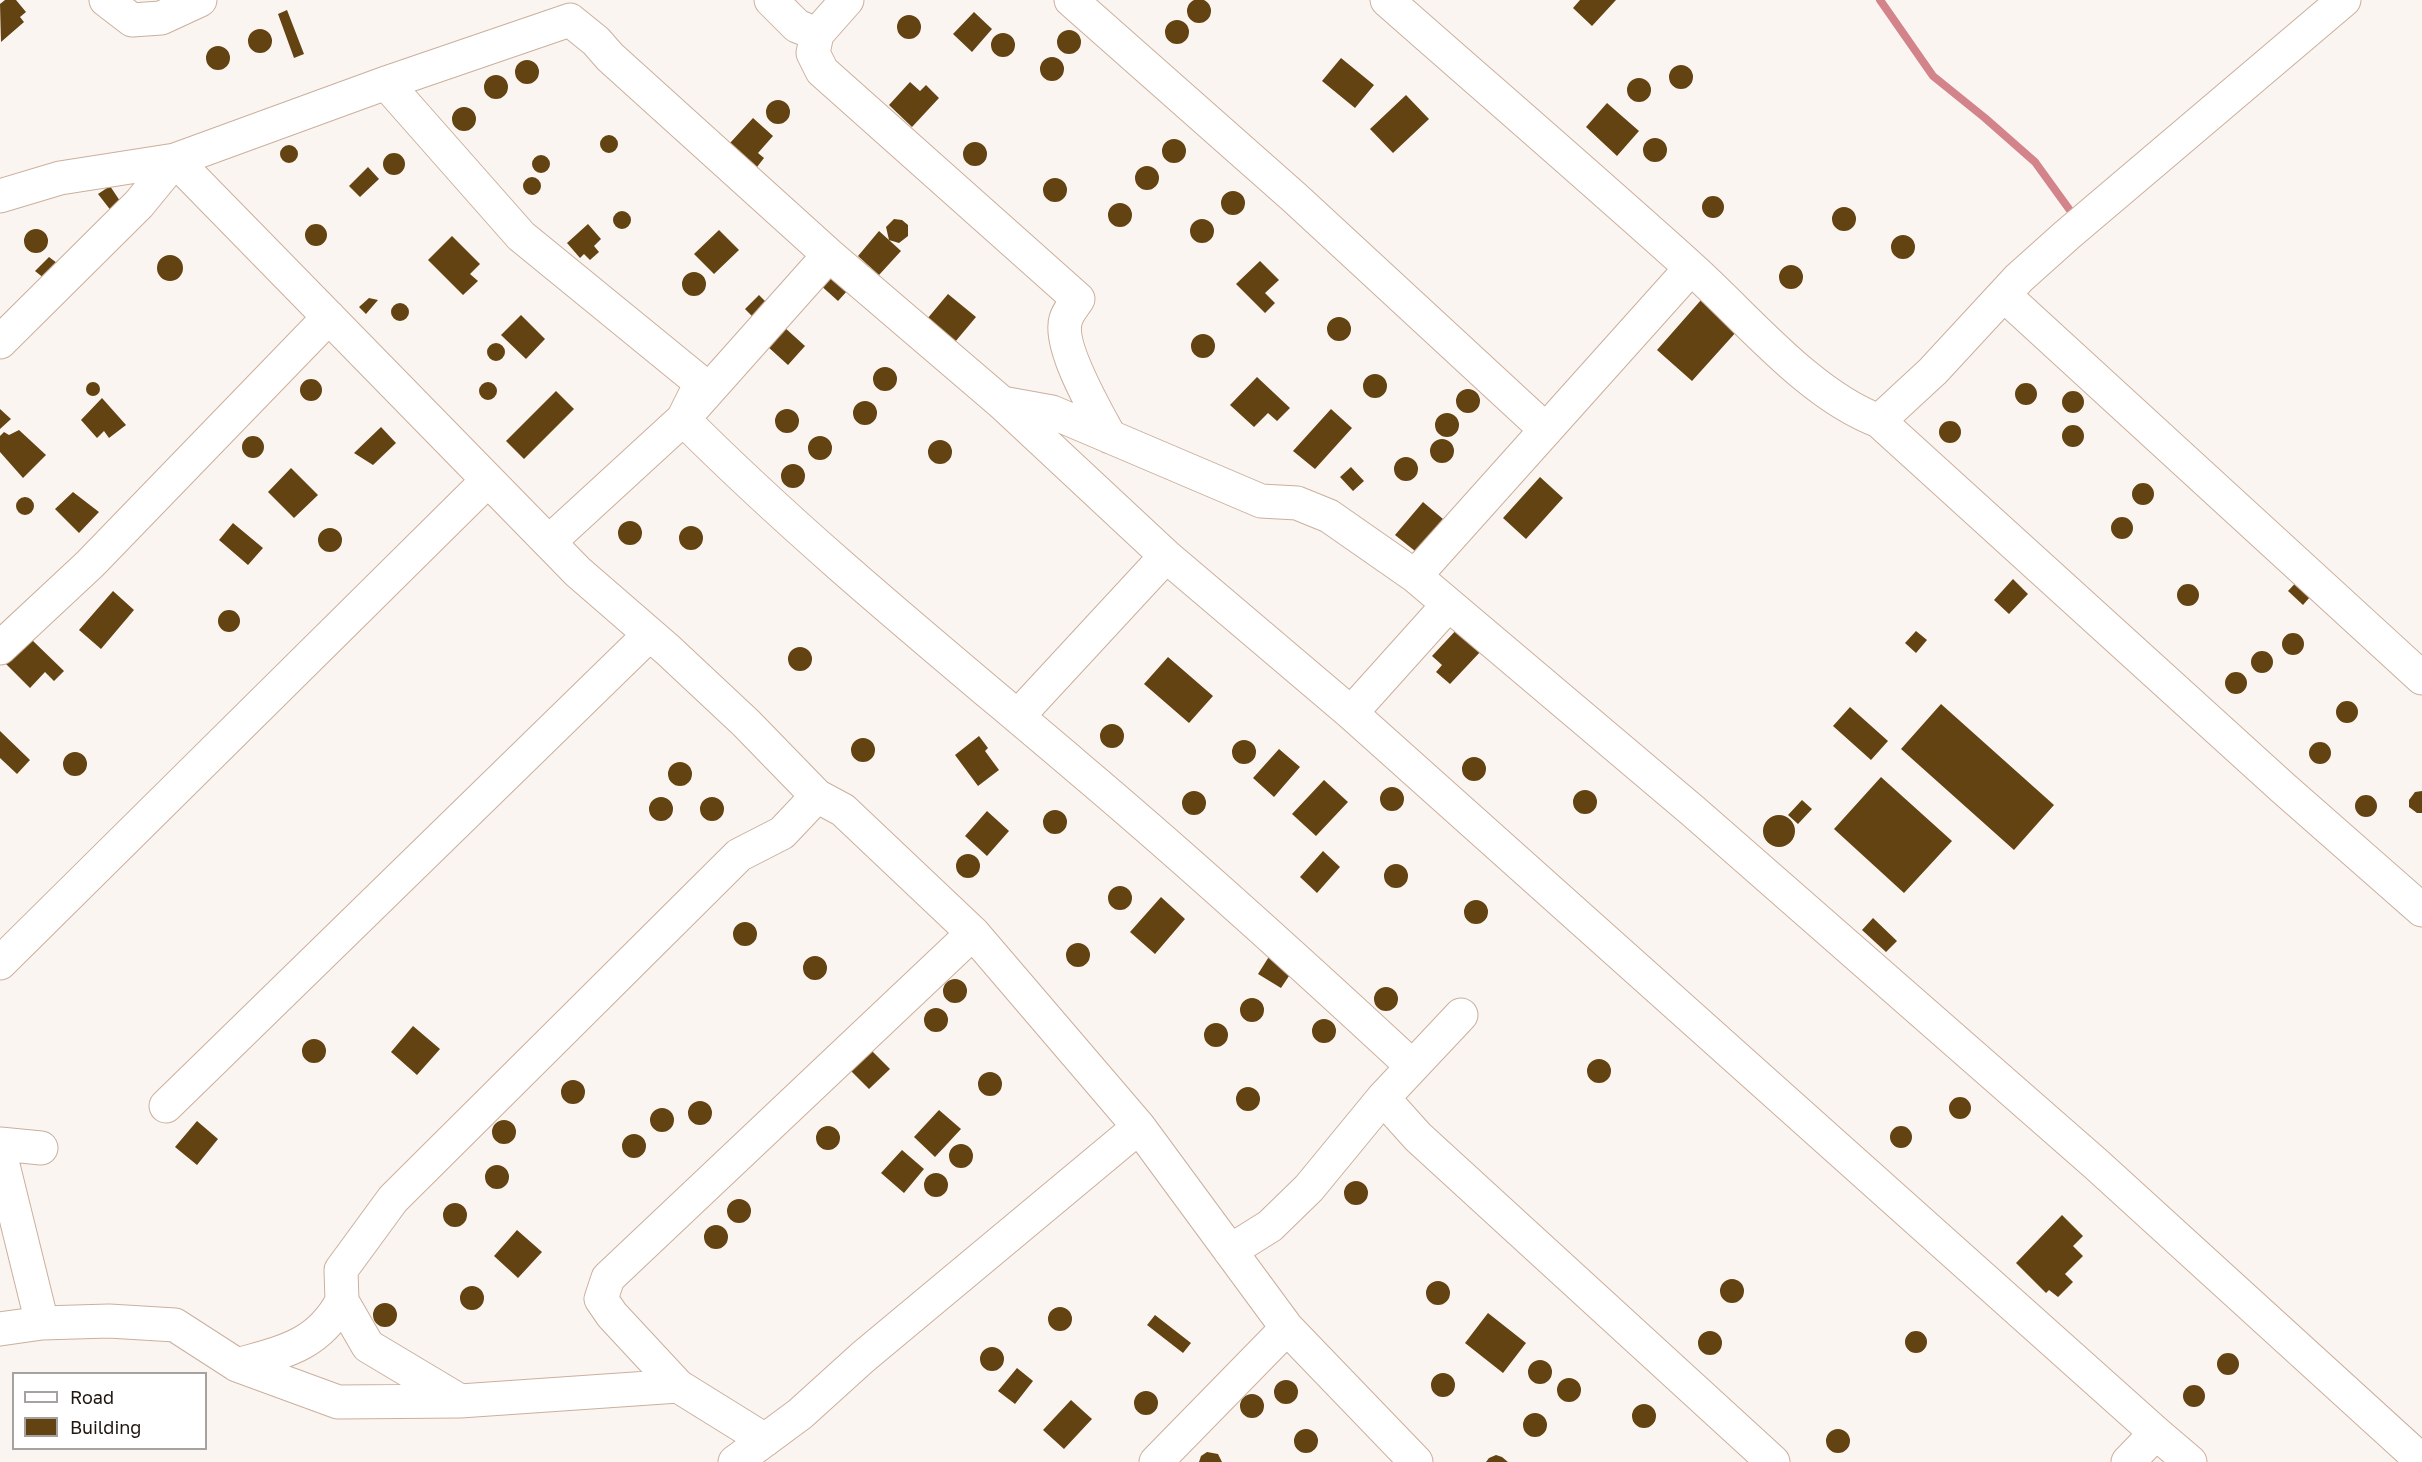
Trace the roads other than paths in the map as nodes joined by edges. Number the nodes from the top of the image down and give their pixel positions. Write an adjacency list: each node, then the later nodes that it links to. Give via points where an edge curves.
1 (106, 0): 2 (street, via 132,20 162,18)
2 (200, 0)
3 (771, 0): 8 (street, via 797,26)
4 (847, 0): 8 (street)
5 (1071, 0): 20 (street, via 1295,198)
6 (1387, 0): 13 (street)
7 (2344, 0): 14 (street, via 2067,235)
8 (817, 34): 21 (street, via 813,53 822,71 1078,299 1065,321 1068,351)
9 (386, 82): 10 (street); 12 (street, via 570,20); 18 (street, via 521,236 701,383)
10 (175, 160): 11 (street, via 60,178); 15 (street); 16 (street, via 139,204)
11 (0, 196)
12 (829, 255): 17 (street); 18 (street)
13 (1691, 268): 19 (street, via 1814,384 1858,413); 20 (street)
14 (2004, 295): 19 (street, via 1934,371); 29 (street)
15 (329, 317): 22 (street); 28 (street, via 90,564)
16 (0, 342)
17 (1002, 403): 21 (street, via 1052,412); 24 (street)
18 (683, 419): 23 (street); 31 (street, via 835,562)
19 (1879, 421): 33 (street)
20 (1546, 430): 25 (street)
21 (1110, 437): 25 (street, via 1261,501 1297,502 1329,516)
22 (488, 480): 23 (street); 35 (street)
23 (549, 542): 27 (street)
24 (1166, 556): 30 (street); 31 (street)
25 (1415, 576): 26 (street)
26 (1448, 605): 30 (street); 54 (street, via 1693,811 2087,1156)
27 (649, 635): 32 (street, via 746,723); 39 (street)
28 (0, 648)
29 (2422, 678)
30 (1351, 713): 52 (street)
31 (1018, 716): 37 (street, via 1281,945)
32 (817, 796): 34 (street, via 843,810); 45 (street, via 782,833 739,855 393,1198 341,1270)
33 (2422, 910)
34 (973, 933): 40 (street); 50 (street, via 608,1278 601,1299)
35 (0, 963)
36 (1461, 1015): 37 (street)
37 (1412, 1066): 38 (street)
38 (1383, 1098): 44 (street, via 1309,1188 1270,1226); 58 (street, via 1418,1137)
39 (166, 1106)
40 (1139, 1127): 44 (street); 53 (street)
41 (0, 1144): 42 (street)
42 (40, 1148)
43 (0, 1153): 46 (street)
44 (1230, 1251): 48 (street)
45 (342, 1301): 49 (street, via 315,1336 280,1353); 51 (street, via 368,1346)
46 (42, 1323): 47 (street); 49 (street, via 109,1321 175,1325)
47 (0, 1329)
48 (1287, 1329): 56 (street); 57 (street)
49 (237, 1365): 51 (street, via 338,1402)
50 (678, 1386): 51 (street); 53 (street)
51 (460, 1401)
52 (2156, 1433): 59 (street); 60 (street)
53 (765, 1440): 55 (street)
54 (2422, 1461)
55 (735, 1462)
56 (1156, 1462)
57 (1416, 1462)
58 (1773, 1462)
59 (2128, 1462)
60 (2190, 1462)

